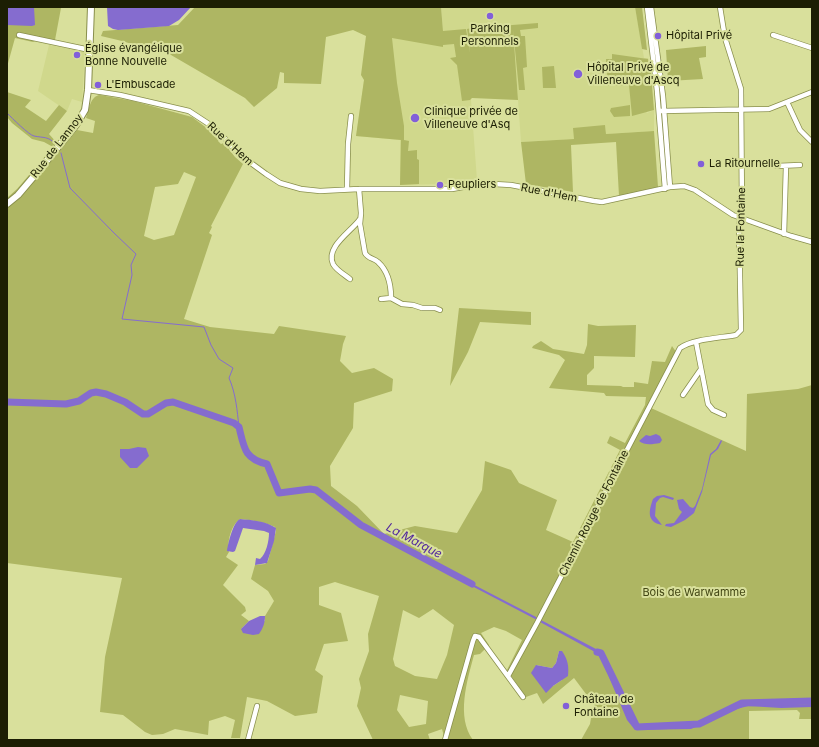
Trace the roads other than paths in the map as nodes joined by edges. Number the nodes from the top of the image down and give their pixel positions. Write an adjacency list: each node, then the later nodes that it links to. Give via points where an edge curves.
1 (91, 7): 8 (main road, Rue de Lannoy)
2 (647, 7): 13 (street)
3 (651, 7): 13 (street)
4 (720, 7): 12 (street, Rue la Fontaine, via 725,38 741,86)
5 (774, 35): 7 (street)
6 (19, 36): 8 (street)
7 (812, 48)
8 (90, 50): 9 (main road, Rue de Lannoy)
9 (88, 90): 20 (street, Rue d'Hem, via 120,95 192,113 215,128 245,159 284,185 308,190); 22 (main road, Rue de Lannoy, via 85,110 76,125 25,188)
10 (812, 92): 11 (street)
11 (787, 102): 12 (street, via 768,109); 15 (street, via 800,130)
12 (741, 109): 13 (street); 23 (street, Rue la Fontaine)
13 (661, 110): 19 (street)
14 (351, 116): 20 (street)
15 (812, 142)
16 (777, 166): 17 (street)
17 (786, 166): 18 (street); 25 (street)
18 (800, 166)
19 (668, 188): 21 (street, Rue d'Hem, via 602,202 494,184 452,189); 23 (street, Rue d'Hem, via 681,186 692,189)
20 (347, 189): 21 (street, Rue d'Hem)
21 (359, 189): 24 (street)
22 (7, 204)
23 (741, 218): 25 (street, Rue d'Hem); 31 (street, Rue la Fontaine, via 741,332)
24 (360, 219): 27 (street, via 339,240 333,256 334,265); 28 (street, via 365,253 381,265 390,282)
25 (784, 234): 26 (street, Rue d'Hem)
26 (812, 242)
27 (350, 279)
28 (391, 298): 29 (street); 30 (street, via 402,304)
29 (381, 300)
30 (440, 310)
31 (696, 342): 32 (street, Rue la Fontaine); 33 (street)
32 (680, 348): 36 (street, Chemin Rouge de Fontaine)
33 (701, 369): 34 (street); 35 (street, via 708,404 713,410)
34 (683, 395)
35 (724, 415)
36 (508, 676): 37 (street); 40 (street, via 479,637 474,636)
37 (522, 697)
38 (257, 706): 39 (street)
39 (248, 740)
40 (445, 740)

